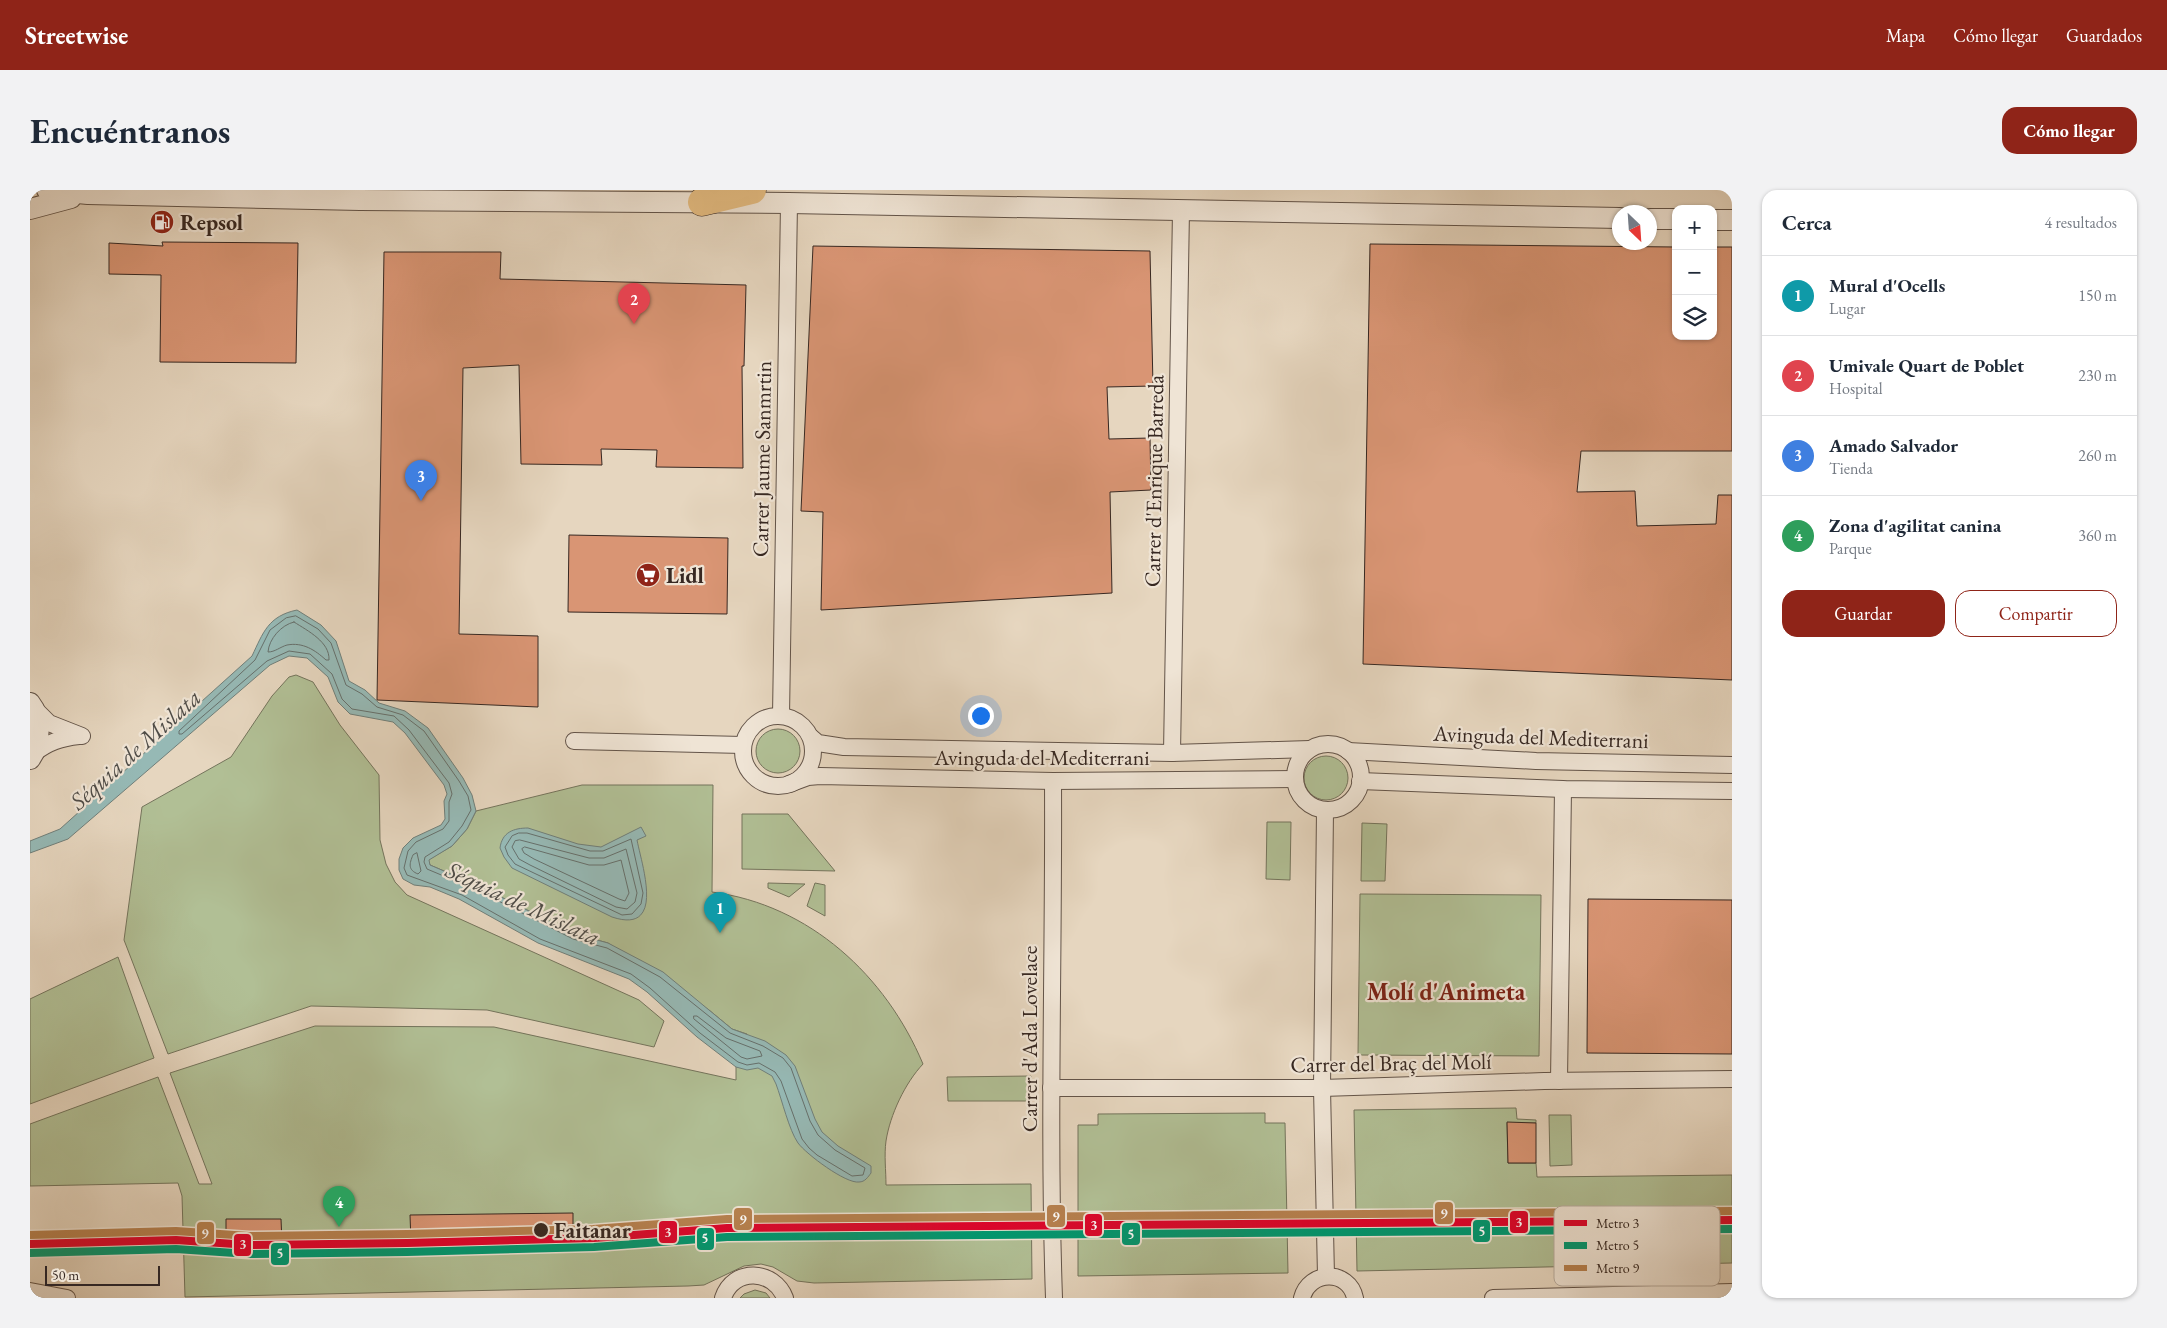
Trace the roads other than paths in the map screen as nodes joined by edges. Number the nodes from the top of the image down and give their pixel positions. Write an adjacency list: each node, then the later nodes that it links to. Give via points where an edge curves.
1 (47, 190): 3 (street)
2 (752, 190): 4 (highway)
3 (88, 194): 4 (street); 6 (street)
4 (702, 202): 5 (street)
5 (789, 204): 7 (street); 14 (street, Carrer Jaume Sanmrtin)
6 (30, 209)
7 (1181, 210): 8 (street); 20 (street, Carrer d'Enrique Barreda)
8 (1612, 218)
9 (1657, 219): 10 (street)
10 (1672, 219)
11 (1717, 220): 12 (street)
12 (1732, 220)
13 (31, 705): 21 (street, via 38,722 39,738); 21 (street, via 49,723 82,736 46,744)
14 (781, 716): 15 (street, via 799,722); 17 (street, via 761,720 747,734)
15 (811, 737): 20 (street, Avinguda del Mediterrani, via 818,743 844,747); 26 (street, via 810,765 800,778)
16 (574, 741): 17 (street)
17 (743, 744): 26 (street, via 744,760 751,774 769,785)
18 (1310, 749): 19 (street, via 1330,744); 20 (street, Avinguda del Mediterrani); 23 (street, via 1298,761)
19 (1348, 751): 22 (street, Avinguda del Mediterrani, via 1536,761); 25 (street, via 1359,768)
20 (1172, 753)
21 (32, 756)
22 (1732, 765)
23 (1295, 779): 24 (street, Avinguda del Mediterrani); 29 (street, via 1304,800 1310,806)
24 (1053, 781): 26 (street, Avinguda del Mediterrani, via 820,776); 32 (street, Carrer d'Ada Lovelace)
25 (1360, 781): 27 (street); 29 (street, via 1358,790 1345,806)
26 (789, 784)
27 (1564, 789): 28 (street); 31 (street)
28 (1732, 791)
29 (1326, 810): 33 (street)
30 (1732, 1079): 31 (street, Carrer del Braç del Molí)
31 (1559, 1081): 33 (street, Carrer del Braç del Molí)
32 (1051, 1088): 33 (street, Carrer del Braç del Molí); 42 (street, Carrer d'Ada Lovelace)
33 (1322, 1088): 34 (street)
34 (1326, 1276): 43 (street, via 1312,1282); 44 (street, via 1346,1282)
35 (30, 1282): 38 (street)
36 (30, 1291): 38 (street)
37 (1732, 1292): 39 (street)
38 (61, 1296)
39 (1687, 1296): 46 (street)
40 (723, 1298): 41 (street, via 732,1283 753,1275 764,1276 774,1282)
41 (785, 1298)
42 (1054, 1298)
43 (1302, 1298)
44 (1355, 1298)
45 (1493, 1298): 46 (street)
46 (1500, 1298)

